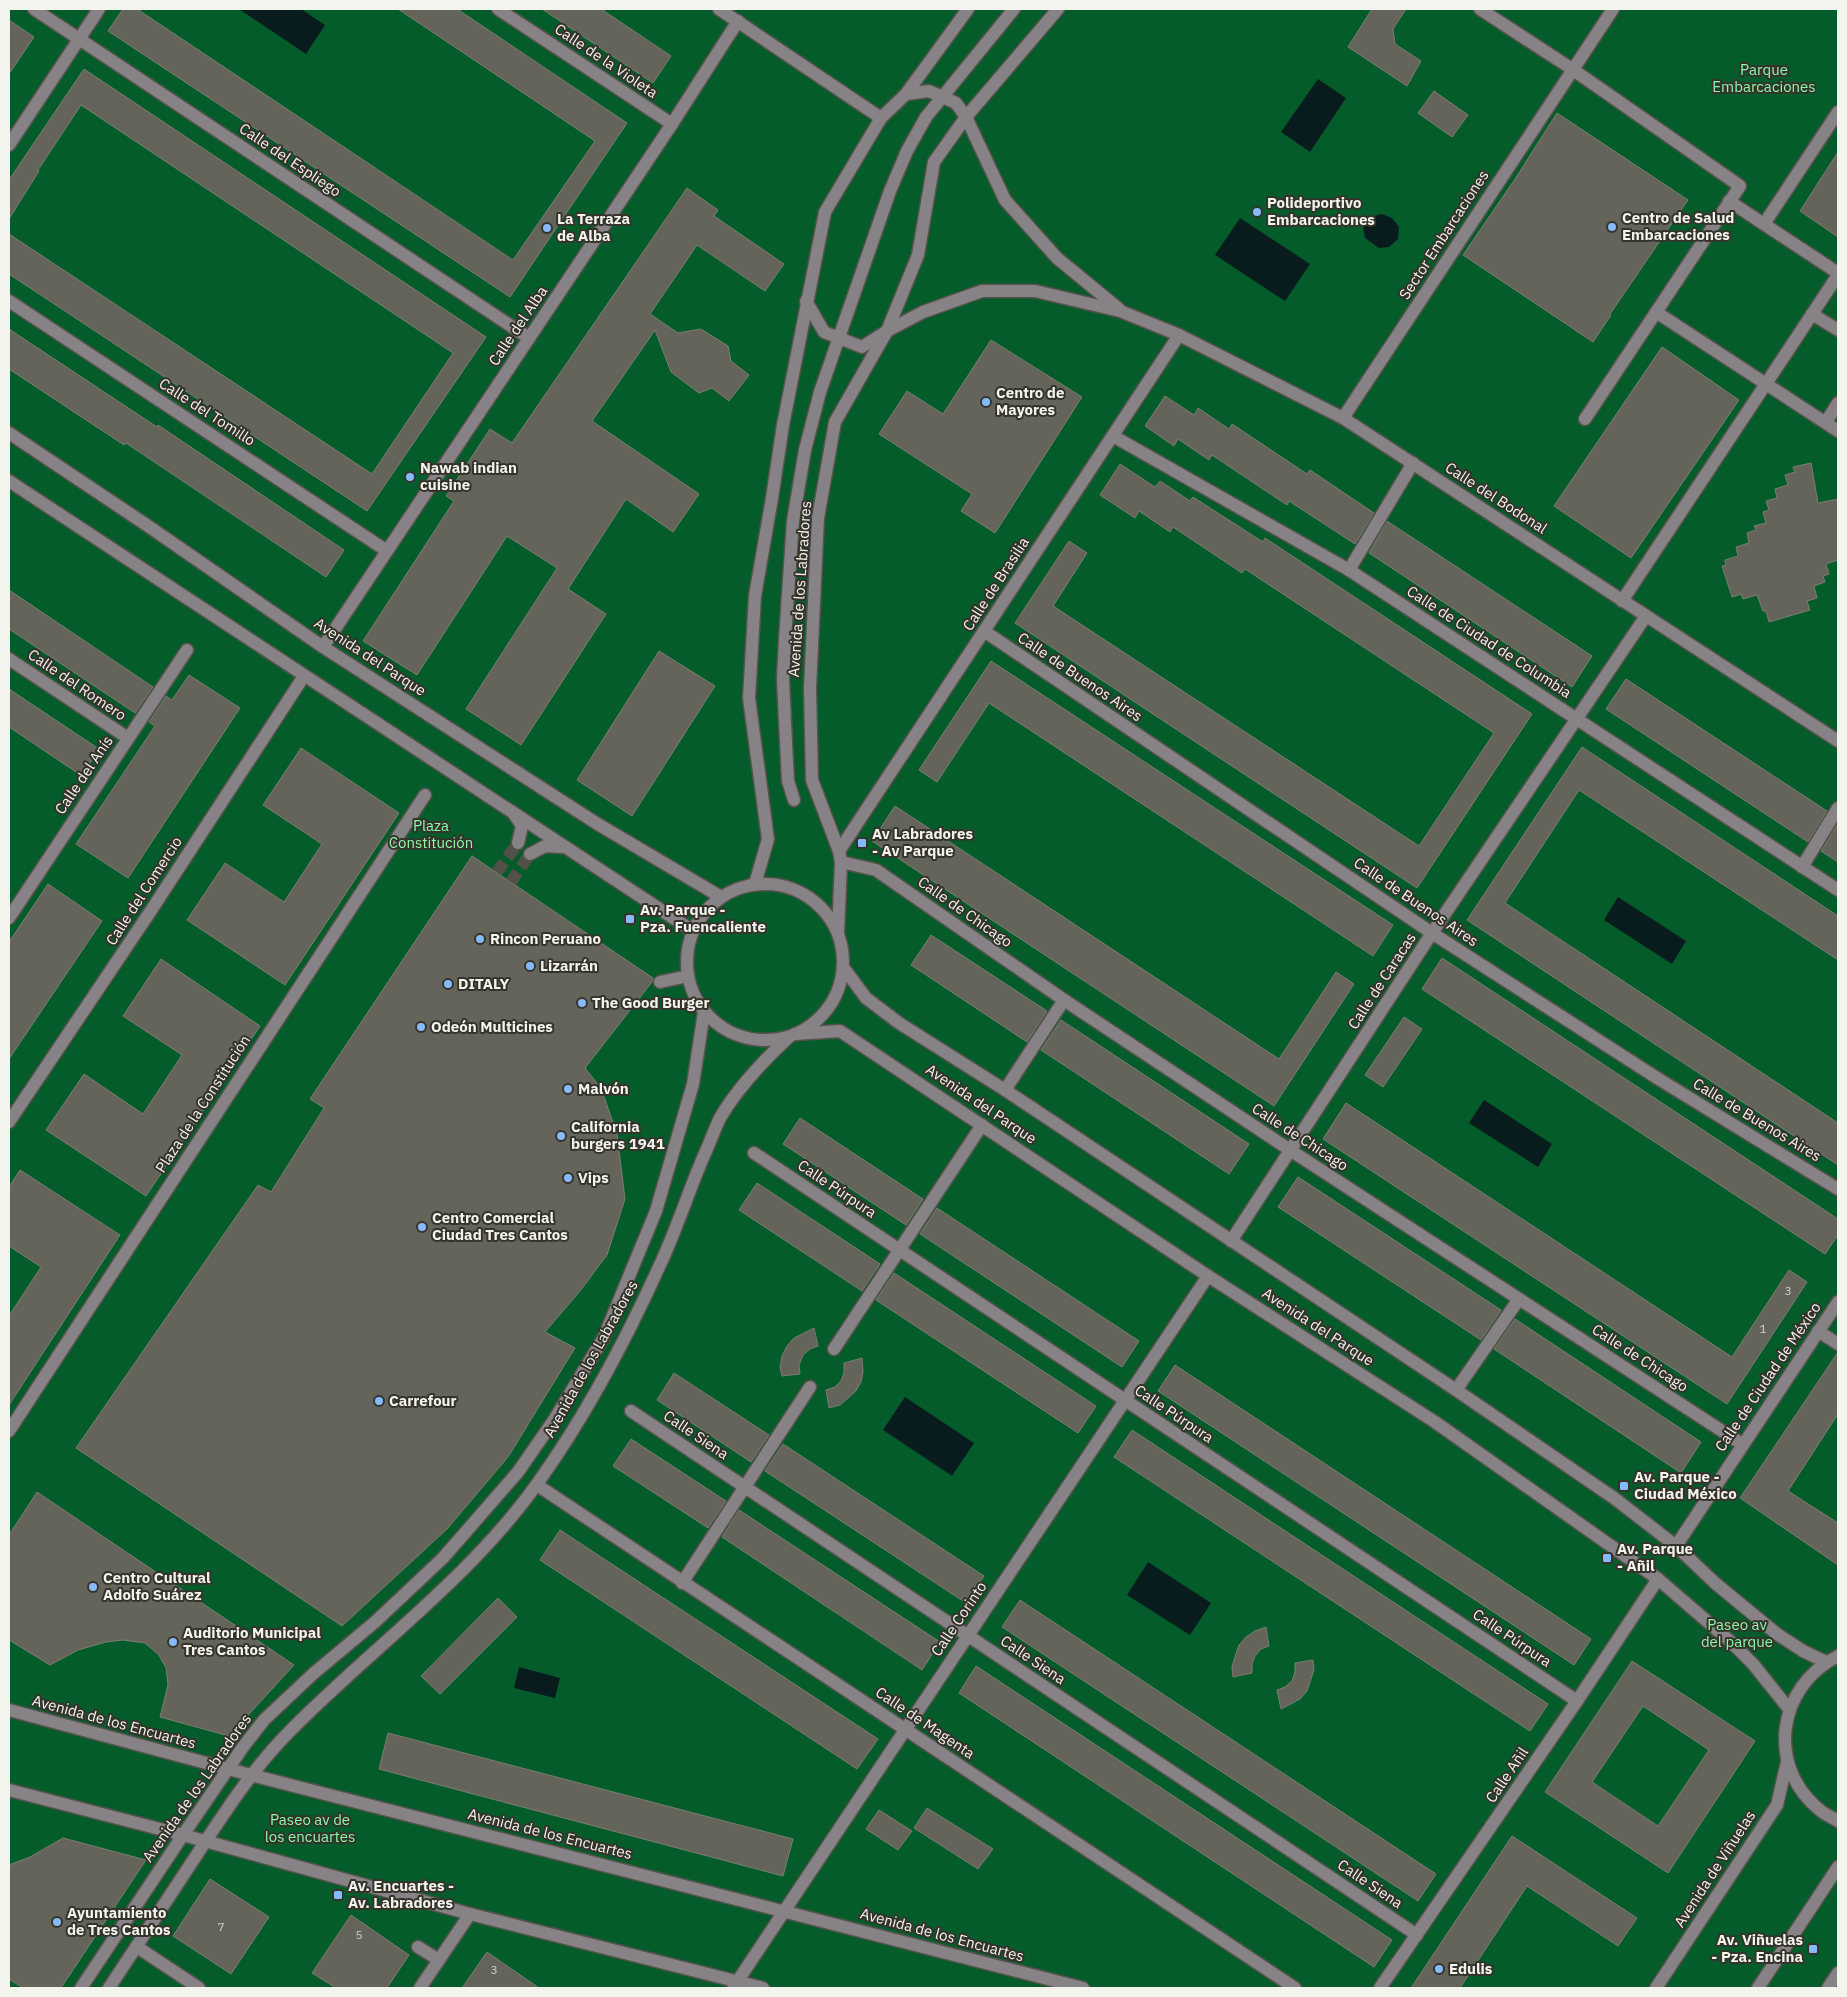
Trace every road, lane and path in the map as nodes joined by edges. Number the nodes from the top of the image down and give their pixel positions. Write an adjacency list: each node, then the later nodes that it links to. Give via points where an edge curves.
1 (34, 9): 11 (street, Calle del Espliego)
2 (99, 9): 11 (street)
3 (498, 9): 18 (street, Calle de la Violeta)
4 (719, 9): 10 (street)
5 (968, 9): 13 (street)
6 (1014, 9): 14 (street)
7 (1058, 9): 17 (street, Avenida de los Labradores)
8 (1480, 9): 12 (street)
9 (1613, 9): 12 (street, Sector Embarcaciones)
10 (738, 21): 16 (street); 18 (street, Calle del Alba)
11 (79, 39): 19 (street); 31 (street, Calle del Espliego)
12 (1572, 69): 20 (street, via 1740,186); 35 (street, Sector Embarcaciones)
13 (906, 94): 14 (street, via 930,91); 16 (street)
14 (942, 97): 17 (street, Calle del Bodonal, via 956,103); 32 (street, via 907,151)
15 (1838, 112): 21 (street)
16 (881, 118): 24 (street, via 825,212)
17 (966, 118): 25 (street, Calle del Bodonal, via 1005,200 1057,258); 29 (street, Avenida de los Labradores, via 934,162 918,255)
18 (672, 124): 31 (street, Calle del Alba)
19 (9, 145)
20 (1730, 201): 21 (street); 26 (street)
21 (1764, 224): 22 (street)
22 (1838, 274): 27 (street)
23 (9, 301): 43 (street, Calle del Tomillo)
24 (806, 301): 32 (street, via 824,332); 64 (street, via 755,596 749,698 768,840)
25 (1120, 311): 29 (street, Calle del Bodonal, via 1035,291 982,291 923,312); 30 (street, Calle del Bodonal)
26 (1656, 312): 33 (street); 36 (street)
27 (1812, 314): 28 (street); 33 (street)
28 (1838, 330)
29 (887, 331): 32 (street, Calle del Bodonal, via 862,347); 62 (street, Avenida de los Labradores, via 835,422 818,518 810,688 812,780)
30 (1180, 335): 35 (street, Calle del Bodonal); 40 (street, Calle de Brasilia)
31 (529, 338): 43 (street, Calle del Alba)
32 (838, 338): 56 (street, via 805,450 793,521 783,679 788,781)
33 (1766, 384): 37 (street); 45 (street)
34 (1838, 403): 37 (street)
35 (1343, 418): 41 (street, Calle del Bodonal)
36 (1585, 419)
37 (1826, 422): 38 (street)
38 (1838, 431)
39 (9, 433): 48 (street, Avenida del Parque)
40 (1112, 436): 44 (street, Calle de Ciudad de Columbia); 47 (street, Calle de Brasilia)
41 (1413, 463): 44 (street); 45 (street, Calle del Bodonal)
42 (9, 481): 51 (street)
43 (388, 551): 48 (street, Calle del Alba)
44 (1349, 570): 52 (street, Calle de Ciudad de Columbia)
45 (1622, 601): 46 (street, Calle del Bodonal)
46 (1646, 616): 52 (street, Calle de Caracas); 54 (street, Calle del Bodonal)
47 (984, 631): 62 (street, Calle de Brasilia); 70 (street, Calle de Buenos Aires)
48 (323, 647): 66 (street, Avenida del Parque, via 596,822)
49 (187, 650): 53 (street, Calle del Anís)
50 (9, 659): 53 (street, Calle del Romero)
51 (304, 676): 58 (street); 78 (street, Calle del Comercio)
52 (1577, 720): 63 (street, Calle de Ciudad de Columbia); 70 (street, Calle de Caracas)
53 (128, 738): 67 (street, Calle del Anís)
54 (1838, 741)
55 (425, 795): 95 (street, Plaza de la Constitución)
56 (794, 800)
57 (1838, 808): 63 (street)
58 (514, 814): 59 (street, via 522,826); 60 (street)
59 (518, 843)
60 (565, 847): 61 (street, via 545,846); 68 (street)
61 (530, 854)
62 (840, 857): 69 (street, Avenida de los Labradores); 74 (street, Calle de Chicago, via 876,870)
63 (1802, 866): 65 (street, Calle de Ciudad de Columbia)
64 (755, 884): 66 (street); 69 (street, via 781,885 805,894 824,910)
65 (1838, 890)
66 (721, 897): 68 (street, via 704,912)
67 (9, 918)
68 (693, 931): 72 (street, via 687,952)
69 (838, 932): 71 (street)
70 (1432, 933): 80 (street, Calle de Caracas); 82 (street, Calle de Buenos Aires, via 1657,1078)
71 (843, 967): 76 (street, via 839,988 829,1007 814,1023); 77 (street, Avenida del Parque, via 866,998 899,1023)
72 (688, 976): 73 (street); 75 (street, via 693,994)
73 (660, 982)
74 (1064, 1000): 77 (street); 80 (street, Calle de Chicago)
75 (704, 1012): 76 (street, via 722,1028 746,1038 771,1040); 110 (street, Avenida de los Labradores, via 693,1084 656,1211 604,1337 554,1420 518,1472 443,1558 264,1720)
76 (792, 1035): 79 (street, Avenida del Parque, via 840,1031); 97 (street, Avenida de los Labradores, via 755,1070 720,1118 660,1265 623,1341 579,1420)
77 (1005, 1090): 83 (street, Avenida del Parque)
78 (9, 1122)
79 (982, 1125): 84 (street); 85 (street, Avenida del Parque)
80 (1290, 1150): 83 (street, Calle de Caracas); 86 (street, Calle de Chicago)
81 (754, 1153): 84 (street, Calle Púrpura)
82 (1838, 1189)
83 (1231, 1241): 92 (street, Avenida del Parque)
84 (899, 1250): 90 (street); 93 (street, Calle Púrpura)
85 (1208, 1276): 93 (street, Calle Corinto); 100 (street, Avenida del Parque, via 1435,1422)
86 (1519, 1299): 92 (street); 96 (street, Calle de Chicago)
87 (1838, 1302): 88 (street, Calle de Ciudad de México)
88 (1818, 1330): 89 (street); 96 (street, Calle de Ciudad de México)
89 (1838, 1344)
90 (834, 1349)
91 (810, 1387): 98 (street)
92 (1456, 1390): 99 (street, Avenida del Parque, via 1614,1498)
93 (1125, 1400): 102 (street, Calle Corinto); 105 (street, Calle Púrpura)
94 (631, 1411): 98 (street, Calle Siena)
95 (9, 1431)
96 (1742, 1444): 99 (street, Calle de Ciudad de México)
97 (536, 1485): 101 (street, Calle de Magenta); 111 (street, Avenida de los Labradores, via 498,1534 458,1575 289,1732)
98 (744, 1487): 101 (street); 102 (street, Calle Siena)
99 (1676, 1546): 104 (street, Avenida del Parque, via 1777,1634)
100 (1658, 1579): 105 (street, Calle Añil); 106 (street, Avenida del Parque, via 1731,1642)
101 (682, 1582): 108 (street, Calle de Magenta)
102 (967, 1636): 108 (street, Calle Corinto); 119 (street, Calle Siena)
103 (1838, 1656): 104 (street)
104 (1826, 1662): 106 (street, via 1804,1683)
105 (1577, 1701): 119 (street, Calle Añil)
106 (1789, 1708): 109 (street, via 1784,1735)
107 (9, 1710): 110 (street, Avenida de los Encuartes)
108 (905, 1730): 117 (street, Calle Corinto); 131 (street, Calle de Magenta)
109 (1787, 1762): 113 (street, via 1799,1787 1822,1812); 133 (street, Avenida de Viñuelas, via 1777,1805)
110 (228, 1769): 111 (street, Avenida de los Encuartes); 114 (street, Avenida de los Labradores)
111 (251, 1776): 115 (street, Avenida de los Labradores); 117 (street, Avenida de los Encuartes)
112 (9, 1790): 114 (street)
113 (1838, 1821)
114 (183, 1834): 115 (street); 125 (street, Avenida de los Labradores)
115 (206, 1841): 118 (street); 120 (street, Avenida de los Labradores)
116 (1838, 1867): 134 (street)
117 (785, 1911): 124 (street, Calle Corinto); 130 (street, Avenida de los Encuartes)
118 (470, 1914): 122 (street); 124 (street)
119 (1417, 1935): 132 (street, Calle Añil)
120 (136, 1947): 126 (street, Avenida de los Labradores); 127 (street)
121 (418, 1947): 122 (street)
122 (439, 1960): 128 (street)
123 (1838, 1973): 135 (street)
124 (735, 1985): 129 (street)
125 (81, 1988)
126 (109, 1988)
127 (199, 1988)
128 (420, 1988)
129 (763, 1988)
130 (1083, 1988)
131 (1295, 1988)
132 (1380, 1988)
133 (1656, 1988)
134 (1758, 1988)
135 (1828, 1988)

